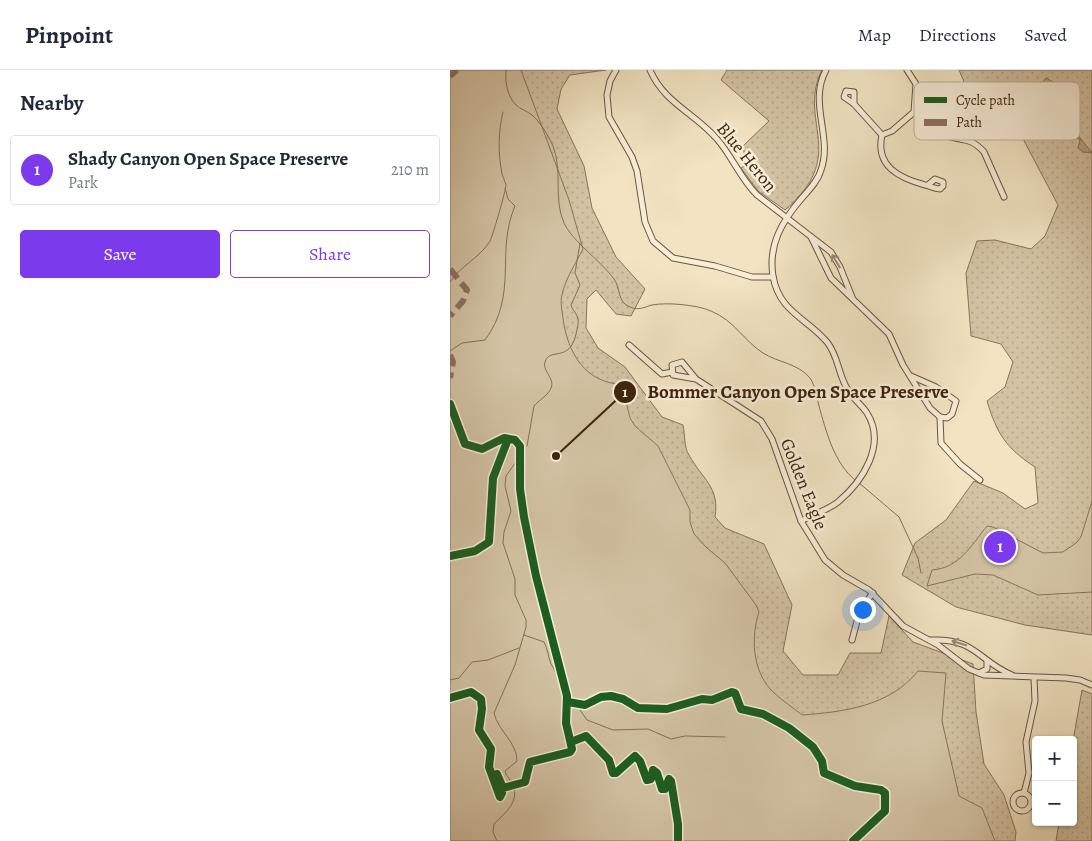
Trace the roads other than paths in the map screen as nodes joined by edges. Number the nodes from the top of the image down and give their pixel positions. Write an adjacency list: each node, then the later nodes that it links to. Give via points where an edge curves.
1 (616, 70): 14 (street, via 610,81 609,117 637,171 645,222 653,241 673,258 752,277)
2 (650, 70): 12 (street, Blue Heron, via 669,99 716,138 748,187)
3 (826, 70): 12 (street, via 818,97 824,142 821,172)
4 (907, 70): 5 (street)
5 (915, 82)
6 (854, 104): 8 (street)
7 (914, 112): 8 (street, via 892,131)
8 (882, 135): 10 (street, via 882,154 887,167 906,180)
9 (968, 140): 11 (street, via 984,152)
10 (928, 186)
11 (1004, 197)
12 (785, 217): 13 (street, Blue Heron); 14 (street, via 774,246)
13 (808, 233): 15 (street, Blue Heron, via 826,272); 15 (street, Blue Heron, one-way to 13, via 831,252)
14 (773, 277): 22 (street, via 789,310 820,335 836,356 847,390 867,413 875,438 869,465 847,493 836,503)
15 (852, 297): 18 (street, Blue Heron, via 889,334)
16 (628, 346): 17 (street, via 656,371 667,375)
17 (672, 372): 19 (street, Golden Eagle, via 681,378); 19 (street, Golden Eagle, via 672,365 682,362)
18 (911, 376): 20 (street, Blue Heron, via 922,397); 20 (street, via 936,387 956,401 952,414 947,418)
19 (696, 379): 22 (street, Golden Eagle, via 748,412 767,430)
20 (940, 417): 21 (street, via 941,443)
21 (980, 480)
22 (801, 521): 23 (street, Golden Eagle, via 832,568)
23 (873, 593): 25 (street, via 860,610); 27 (street, Golden Eagle, via 903,626)
24 (846, 628): 25 (street)
25 (854, 631): 26 (street)
26 (852, 640)
27 (928, 640): 28 (street, Golden Eagle, one-way to 27, via 959,642); 29 (street, Golden Eagle)
28 (986, 658): 29 (street, via 987,669); 30 (street, Golden Eagle)
29 (979, 674): 30 (street, Golden Eagle)
30 (1017, 677): 31 (street, Golden Eagle)
31 (1034, 678): 32 (street, Golden Eagle, via 1066,678); 33 (street, via 1035,701 1026,742 1029,774)
32 (1092, 685)
33 (1024, 793)

